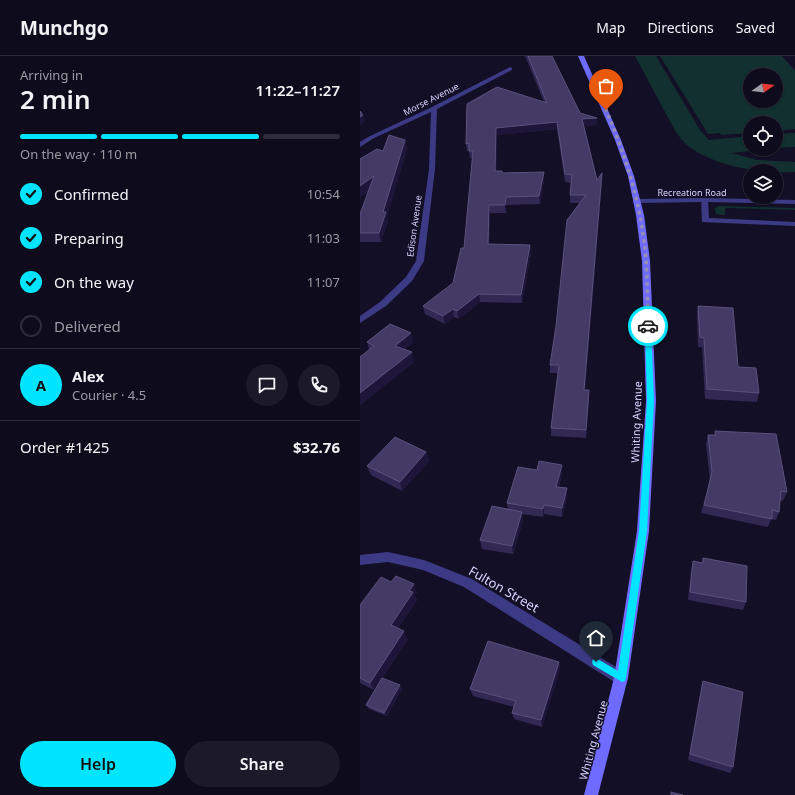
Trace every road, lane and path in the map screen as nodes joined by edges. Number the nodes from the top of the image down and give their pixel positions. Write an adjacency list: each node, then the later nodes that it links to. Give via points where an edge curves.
1 (581, 56): 6 (street, Whiting Avenue, via 618,140)
2 (510, 69): 3 (street, Morse Avenue)
3 (434, 108): 4 (street, Morse Avenue); 9 (street, Edison Avenue, via 432,169 420,261 409,279 383,304)
4 (360, 145)
5 (704, 200): 6 (street, Recreation Road); 7 (street, Recreation Road); 8 (street, via 705,220)
6 (637, 201): 11 (street, Whiting Avenue, via 646,261 651,401 643,531)
7 (795, 202)
8 (795, 224)
9 (360, 320)
10 (360, 560): 11 (street, Fulton Street, via 388,557 424,566 468,583)
11 (622, 678): 12 (street, Whiting Avenue)
12 (591, 795)

